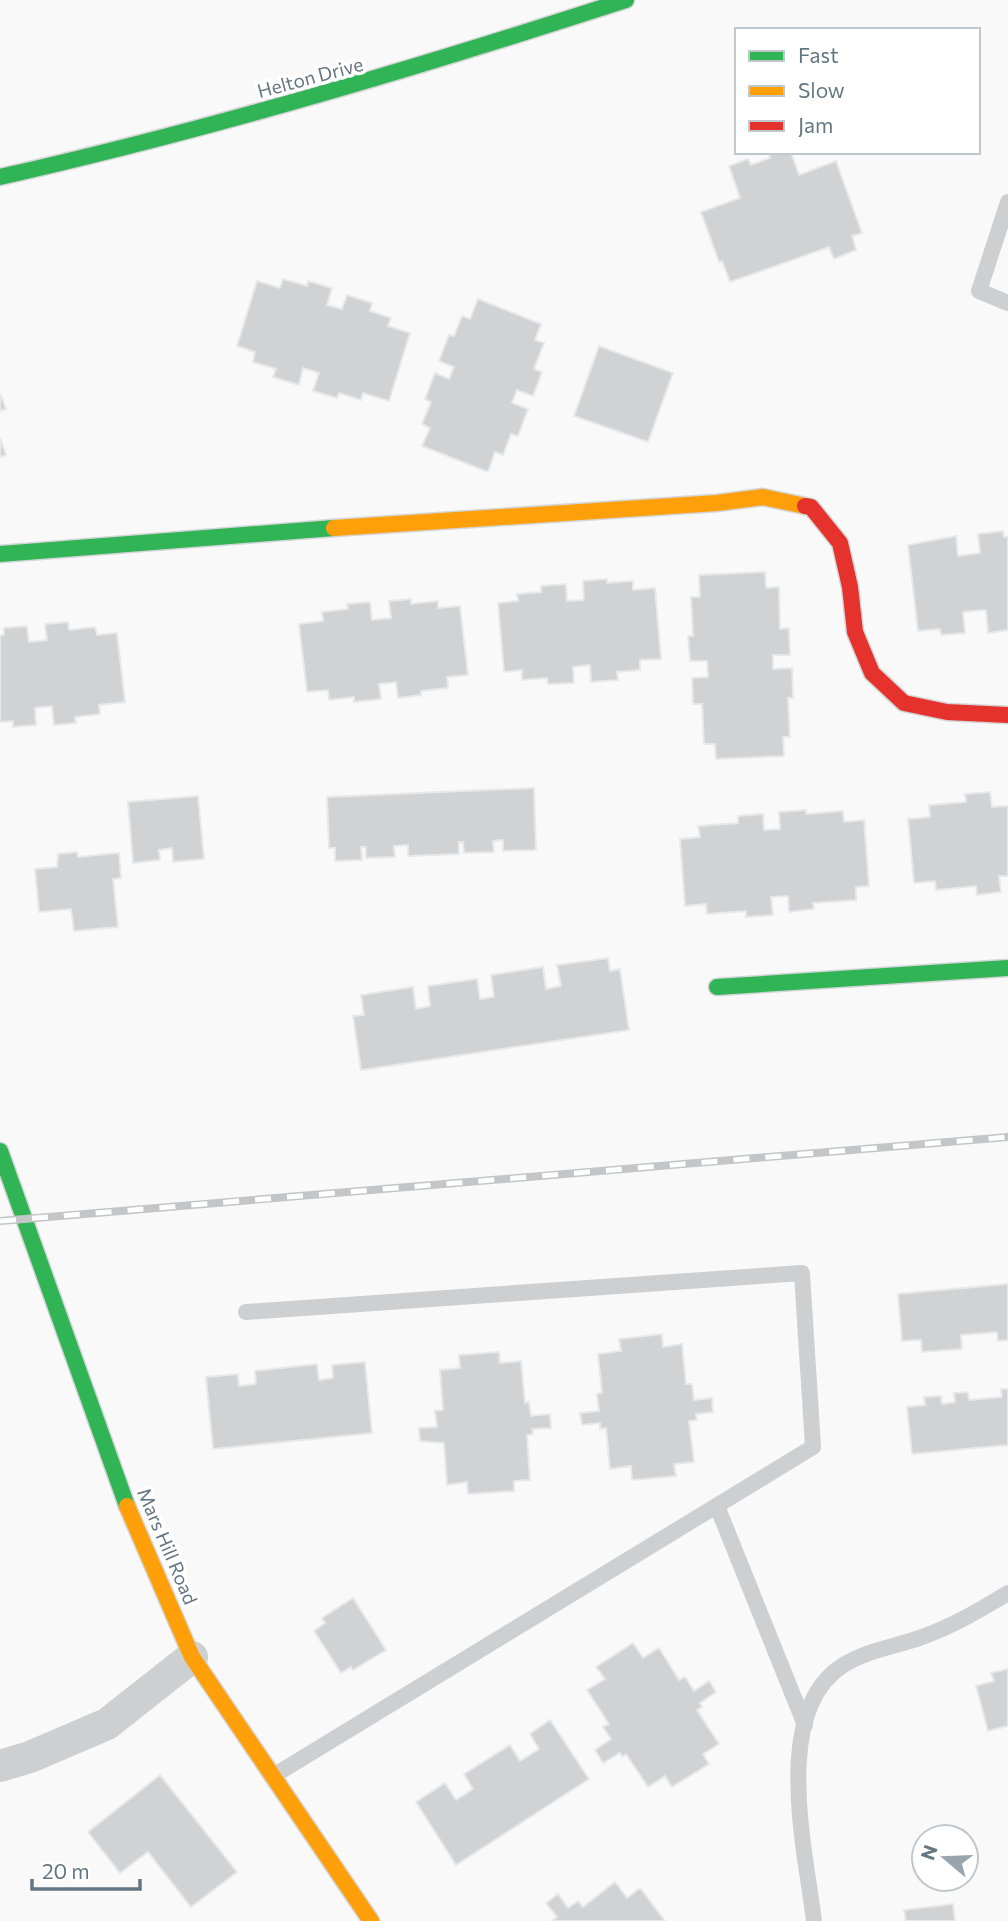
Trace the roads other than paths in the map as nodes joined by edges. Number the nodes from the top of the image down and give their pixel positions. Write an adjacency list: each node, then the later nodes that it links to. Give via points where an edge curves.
1 (626, 0): 2 (street, Helton Drive, via 402,74 98,156)
2 (0, 177)
3 (1008, 202): 4 (lane, via 979,291)
4 (1008, 303)
5 (0, 554): 6 (street, via 763,497 811,507 840,543 855,632 872,673 904,703 947,712)
6 (1008, 715)
7 (1008, 968): 8 (street)
8 (717, 987)
9 (0, 1151): 13 (street, Mars Hill Road, via 136,1531)
10 (246, 1312): 11 (lane, via 802,1273 813,1447)
11 (717, 1506): 14 (lane); 16 (lane)
12 (1008, 1593): 14 (lane, via 954,1625 880,1648 840,1667 818,1691)
13 (192, 1657): 15 (street, via 107,1724); 16 (street, Mars Hill Road)
14 (805, 1725): 18 (lane, via 798,1758 799,1788)
15 (0, 1766)
16 (273, 1776): 17 (street, Mars Hill Road)
17 (371, 1921)
18 (814, 1921)

